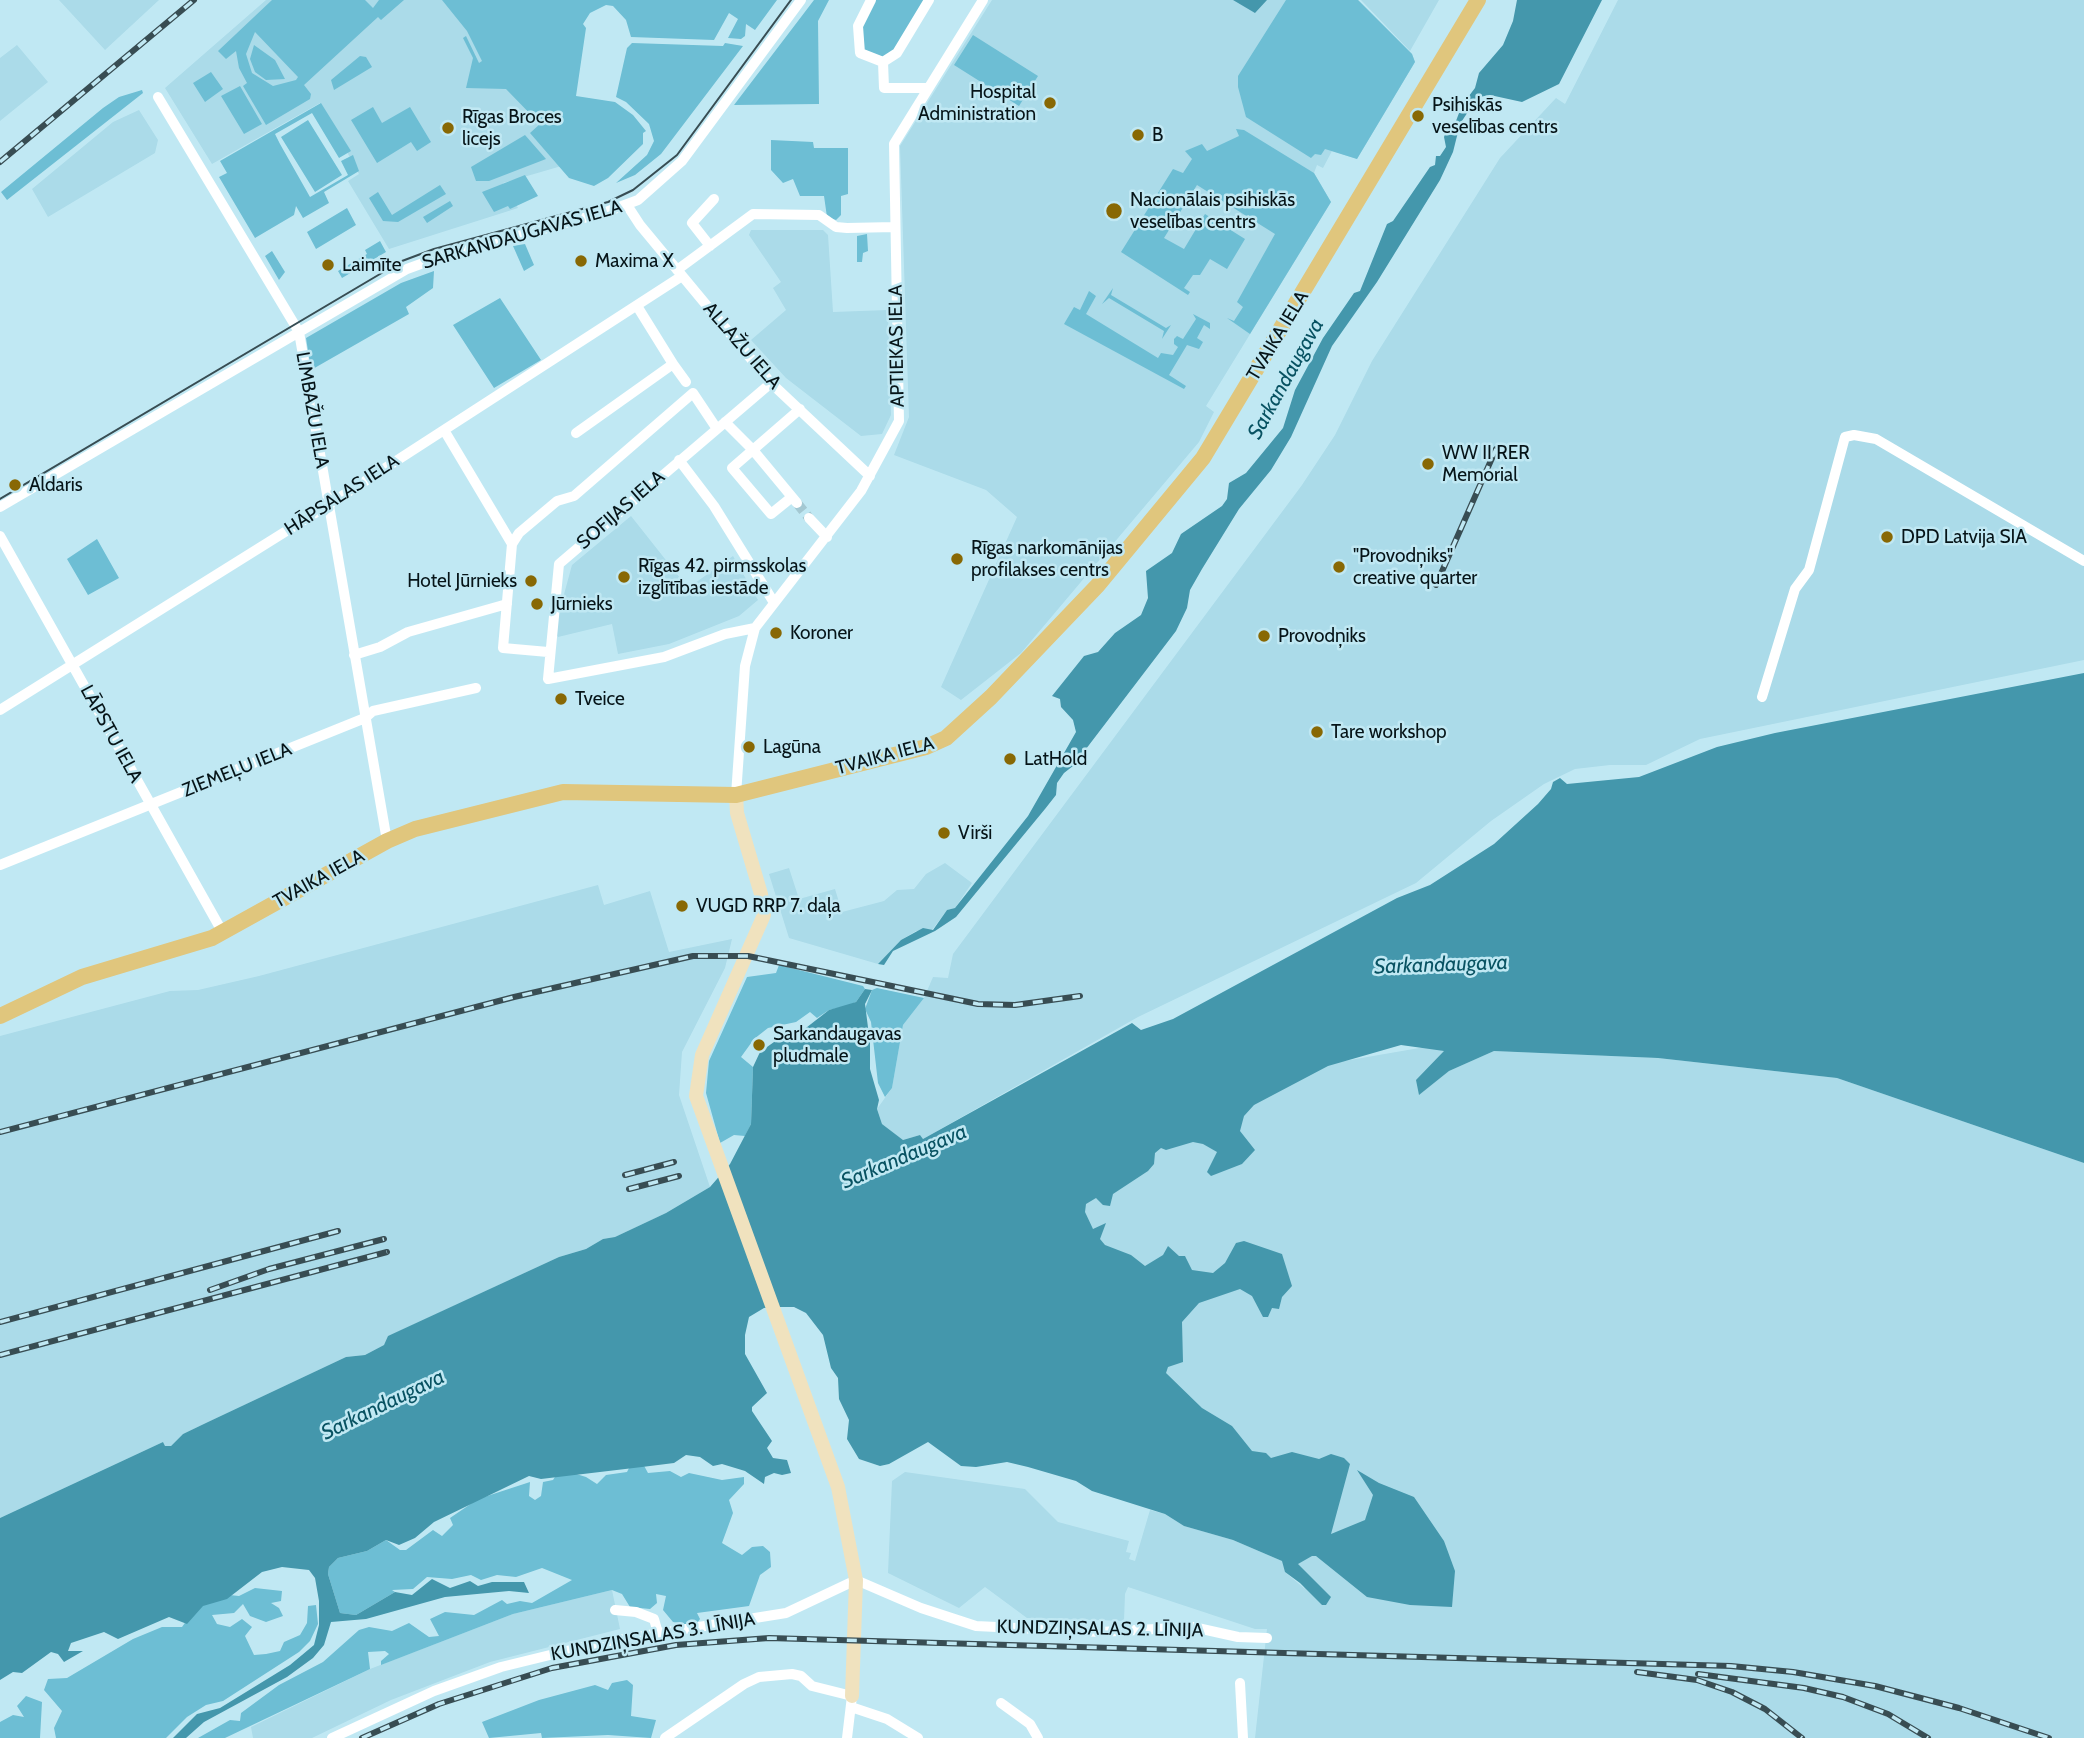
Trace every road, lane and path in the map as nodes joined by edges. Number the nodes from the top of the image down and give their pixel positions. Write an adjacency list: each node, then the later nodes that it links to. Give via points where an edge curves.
1 (801, 0): 10 (street, SARKANDAUGAVAS IELA, via 682,161 653,189)
2 (871, 0): 6 (street, via 858,26 860,52)
3 (929, 0): 6 (street, via 897,53)
4 (983, 0): 7 (street, APTIEKAS IELA)
5 (1478, 0): 43 (main road, TVAIKA IELA, via 1212,445 1088,595 991,697 938,743)
6 (883, 62): 7 (street, via 884,88)
7 (928, 88): 11 (street, APTIEKAS IELA, via 894,144)
8 (158, 97): 15 (street, LIMBAŽU IELA)
9 (715, 200): 12 (street, via 692,223)
10 (627, 205): 13 (street, ALLAŽU IELA); 15 (street, SARKANDAUGAVAS IELA, via 421,263)
11 (895, 227): 12 (street, HĀPSALAS IELA, via 836,227 819,215 752,214); 25 (street, APTIEKAS IELA, via 899,421)
12 (710, 246): 13 (street, HĀPSALAS IELA)
13 (680, 273): 14 (street, HĀPSALAS IELA); 18 (street, ALLAŽU IELA)
14 (636, 306): 16 (street); 21 (street, HĀPSALAS IELA)
15 (299, 332): 26 (street, LIMBAŽU IELA); 27 (street, SARKANDAUGAVAS IELA)
16 (673, 364): 17 (street); 22 (street)
17 (686, 382)
18 (771, 383): 19 (street, ALLAŽU IELA); 20 (street, SOFIJAS IELA)
19 (800, 410): 23 (street); 25 (street, ALLAŽU IELA)
20 (721, 425): 23 (street); 24 (street, SOFIJAS IELA); 31 (street, via 693,393 574,496 557,501)
21 (444, 430): 26 (street, HĀPSALAS IELA); 31 (street)
22 (576, 433)
23 (754, 450): 23 (street, via 794,500 771,514 732,468)
24 (679, 460): 33 (street, via 714,506); 36 (street, SOFIJAS IELA, via 559,564)
25 (870, 477): 30 (street, APTIEKAS IELA)
26 (328, 505): 37 (street, LIMBAŽU IELA); 38 (street, HĀPSALAS IELA)
27 (0, 507)
28 (809, 518): 30 (street)
29 (0, 536): 38 (street, LĀPSTU IELA)
30 (827, 537): 33 (street, APTIEKAS IELA)
31 (512, 544): 34 (street)
32 (2084, 561): 40 (street, via 1875,439 1845,437 1809,570 1795,589)
33 (773, 601): 35 (street, APTIEKAS IELA)
34 (506, 604): 36 (street, via 503,648); 37 (street, via 408,632)
35 (755, 628): 36 (street, SOFIJAS IELA, via 664,657 548,679); 43 (street, APTIEKAS IELA, via 745,666)
36 (548, 652)
37 (354, 656): 42 (street, LIMBAŽU IELA)
38 (72, 666): 41 (street, HĀPSALAS IELA); 44 (street, LĀPSTU IELA)
39 (477, 688): 42 (street, ZIEMEĻU IELA, via 373,711)
40 (1762, 697)
41 (0, 710)
42 (365, 718): 44 (street, ZIEMEĻU IELA); 45 (street, LIMBAŽU IELA)
43 (736, 795): 45 (main road, TVAIKA IELA, via 563,792 415,829); 49 (street, via 764,915 700,1063 696,1096 838,1487)
44 (150, 804): 46 (street, ZIEMEĻU IELA); 47 (street, LĀPSTU IELA)
45 (387, 841): 47 (main road, TVAIKA IELA)
46 (0, 865)
47 (223, 933): 48 (main road, TVAIKA IELA, via 82,977)
48 (0, 1016)
49 (856, 1580): 51 (street, KUNDZIŅSALAS 3. LĪNIJA, via 786,1613); 52 (street, KUNDZIŅSALAS 2. LĪNIJA, via 976,1626 1100,1632 1193,1627); 54 (street)
50 (615, 1609): 51 (street, via 654,1619)
51 (658, 1633): 56 (street, KUNDZIŅSALAS 3. LĪNIJA, via 501,1667)
52 (1268, 1638)
53 (1240, 1683): 61 (street)
54 (852, 1701): 57 (street, via 812,1686 800,1676 759,1677); 58 (street); 59 (street)
55 (1001, 1703): 60 (street, via 1030,1724)
56 (332, 1738)
57 (665, 1738)
58 (847, 1738)
59 (918, 1738)
60 (1038, 1738)
61 (1243, 1738)

